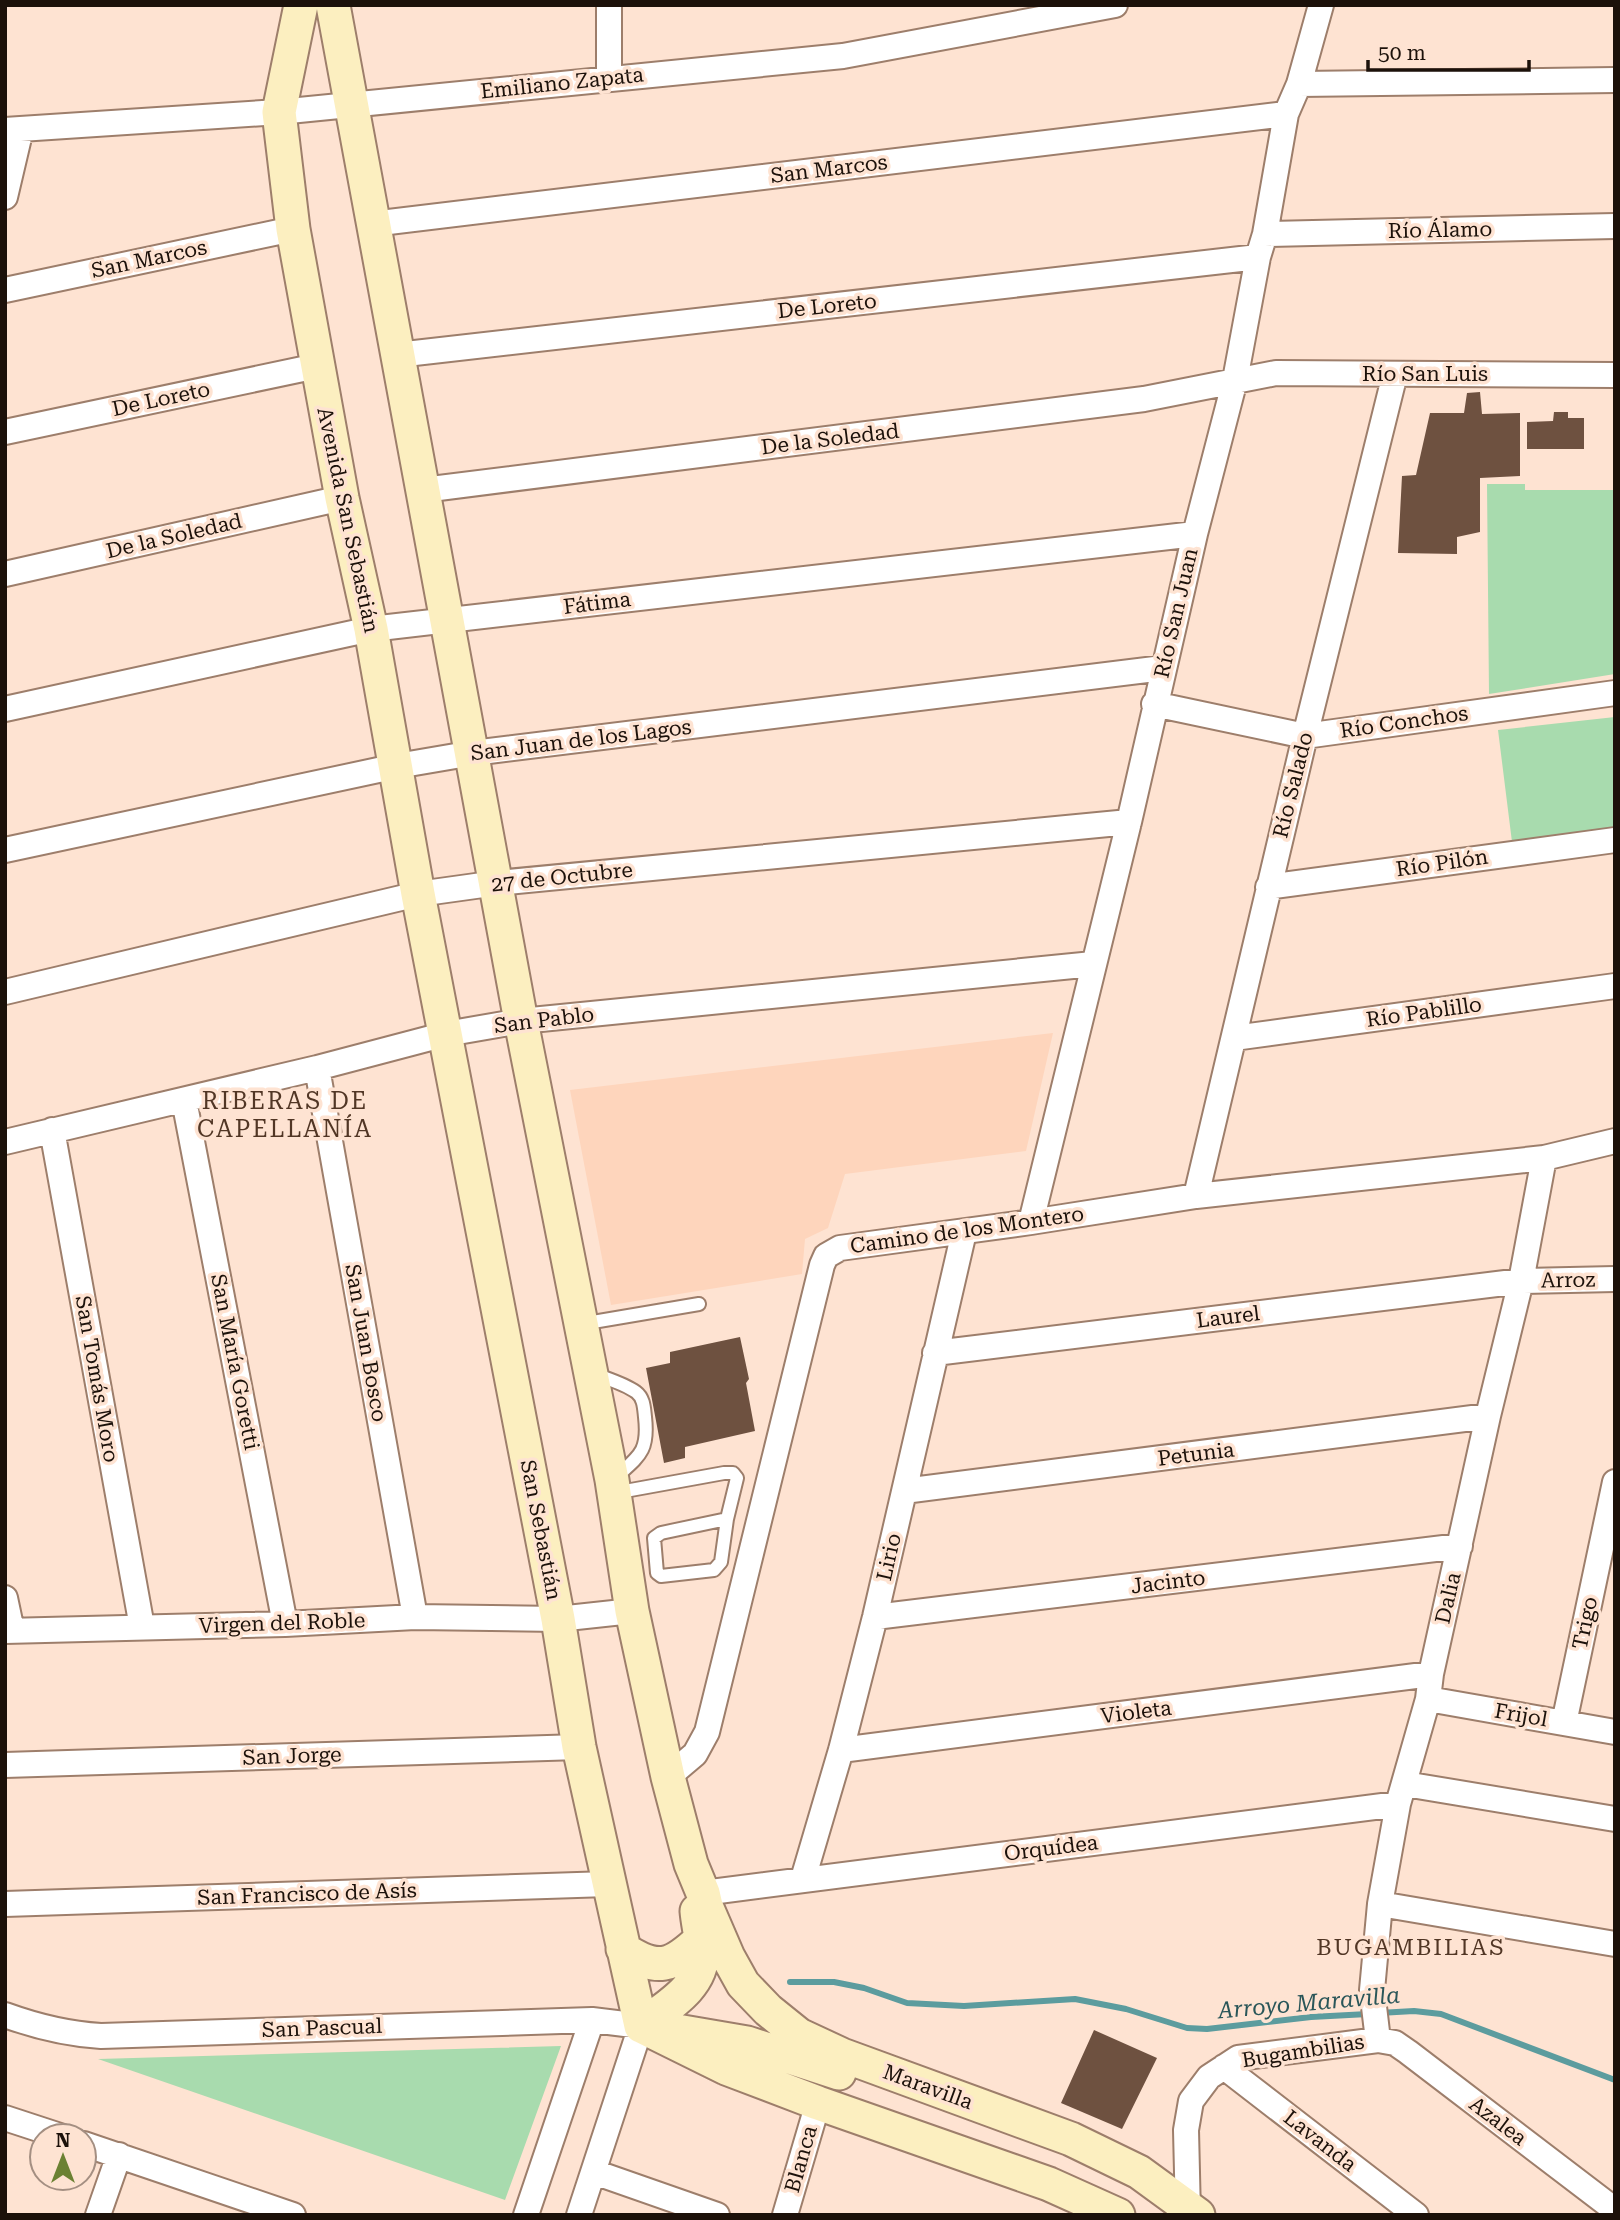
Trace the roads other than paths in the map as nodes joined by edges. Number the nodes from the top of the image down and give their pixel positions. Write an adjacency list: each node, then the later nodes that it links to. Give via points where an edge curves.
1 (301, 5): 10 (main road, Avenida San Sebastián)
2 (333, 5): 9 (main road)
3 (610, 5): 6 (street)
4 (1115, 5): 6 (street, Emiliano Zapata, via 843,56)
5 (1321, 5): 8 (street, Río San Juan)
6 (610, 78): 9 (street, Emiliano Zapata)
7 (1615, 80): 8 (street)
8 (1299, 84): 11 (street, Río San Juan)
9 (350, 104): 10 (street, Emiliano Zapata); 14 (main road)
10 (279, 112): 12 (street, Emiliano Zapata); 16 (main road, Avenida San Sebastián)
11 (1286, 114): 14 (street, San Marcos); 17 (street, Río San Juan)
12 (13, 130): 13 (street)
13 (5, 197)
14 (372, 224): 19 (main road)
15 (1615, 226): 17 (street, Río Álamo)
16 (293, 229): 18 (street, San Marcos); 20 (main road, Avenida San Sebastián)
17 (1261, 245): 19 (street, De Loreto); 23 (street, Río San Juan)
18 (5, 290)
19 (397, 355): 25 (main road)
20 (317, 366): 24 (street, De Loreto); 26 (main road, Avenida San Sebastián)
21 (1395, 374): 22 (street, Río San Luis); 23 (street, Río San Luis, via 1276,373); 35 (street, Río Salado)
22 (1615, 375)
23 (1235, 380): 25 (street, De la Soledad, via 1144,399); 27 (street, Río San Juan)
24 (5, 432)
25 (423, 490): 29 (main road)
26 (342, 498): 28 (street, De la Soledad); 30 (main road, Avenida San Sebastián)
27 (1195, 534): 29 (street, Fátima); 31 (street, Río San Juan)
28 (5, 574)
29 (447, 621): 30 (street, Fátima); 36 (main road)
30 (371, 629): 34 (street, Fátima); 37 (main road, Avenida San Sebastián)
31 (1163, 668): 33 (street, Río San Juan); 36 (street, San Juan de los Lagos)
32 (1615, 693): 35 (street, Río Conchos)
33 (1154, 704): 35 (street, Río Conchos); 38 (street, Río San Juan)
34 (5, 709)
35 (1305, 736): 42 (street, Río Salado)
36 (473, 753): 37 (street, San Juan de los Lagos); 41 (main road)
37 (397, 766): 40 (street, San Juan de los Lagos); 43 (main road, Avenida San Sebastián)
38 (1129, 822): 41 (street, 27 de Octubre); 44 (street, Río San Juan)
39 (1615, 840): 42 (street, Río Pilón)
40 (5, 850)
41 (497, 883): 43 (street, 27 de Octubre); 47 (main road)
42 (1268, 887): 49 (street, Río Salado)
43 (418, 894): 46 (street, 27 de Octubre); 48 (main road, Avenida San Sebastián)
44 (1093, 964): 47 (street, San Pablo); 57 (street, Río San Juan)
45 (1615, 986): 49 (street, Río Pablillo)
46 (5, 992)
47 (521, 1021): 48 (street, San Pablo); 62 (main road)
48 (446, 1034): 50 (street, San Pablo); 75 (main road, San Sebastián)
49 (1234, 1038): 56 (street, Río Salado)
50 (317, 1068): 51 (street, San Pablo); 73 (street, San Juan Bosco)
51 (184, 1100): 52 (street, San Pablo); 76 (street, San María Goretti)
52 (52, 1130): 54 (street, San Pablo); 77 (street, San Tomás Moro)
53 (1615, 1141): 55 (street, Camino de los Montero)
54 (5, 1142)
55 (1544, 1158): 56 (street, Camino de los Montero); 60 (street, Dalia)
56 (1195, 1196): 57 (street, Camino de los Montero)
57 (1031, 1222): 58 (street, Camino de los Montero)
58 (964, 1232): 63 (street, Lirio); 86 (street, Camino de los Montero, via 840,1248 826,1256 707,1732 695,1754)
59 (1615, 1279): 60 (street, Arroz)
60 (1521, 1281): 63 (street, Laurel); 65 (street, Dalia)
61 (699, 1304): 62 (lane)
62 (580, 1324): 64 (main road)
63 (935, 1353): 68 (street, Lirio)
64 (590, 1371): 67 (main road); 67 (lane, via 633,1390 643,1401 645,1447)
65 (1488, 1416): 68 (street, Petunia); 70 (street, Dalia)
66 (1615, 1482): 81 (street, Trigo)
67 (613, 1487): 69 (lane, via 733,1473 737,1478); 72 (main road)
68 (904, 1491): 74 (street, Lirio)
69 (727, 1520): 69 (lane, via 654,1538 657,1573 714,1570 721,1562)
70 (1460, 1546): 74 (street, Jacinto); 79 (street, Dalia)
71 (5, 1598): 78 (street)
72 (632, 1611): 75 (street, Virgen del Roble); 86 (main road)
73 (415, 1617): 75 (street, Virgen del Roble); 76 (street, Virgen del Roble)
74 (876, 1617): 84 (street, Lirio)
75 (558, 1619): 83 (main road, San Sebastián)
76 (285, 1624): 77 (street, Virgen del Roble)
77 (142, 1627): 78 (street, Virgen del Roble)
78 (8, 1631)
79 (1431, 1674): 80 (street, Dalia); 84 (street, Violeta)
80 (1428, 1699): 81 (street, Frijol); 87 (street, Dalia)
81 (1564, 1723): 82 (street, Frijol)
82 (1615, 1732)
83 (579, 1747): 85 (street, San Jorge); 90 (main road, San Sebastián)
84 (841, 1750): 89 (street, Lirio)
85 (5, 1765)
86 (668, 1777): 91 (main road)
87 (1402, 1794): 88 (street, Orquídea); 89 (street, Orquídea); 92 (street, Dalia)
88 (1615, 1819)
89 (803, 1879): 91 (street, Orquídea)
90 (608, 1884): 93 (street, San Francisco de Asís); 96 (main road, San Sebastián)
91 (700, 1888): 94 (main road); 102 (main road, Maravilla, via 743,1984 768,2010 799,2035)
92 (1380, 1903): 95 (street); 100 (street, Dalia, via 1372,1990)
93 (5, 1904)
94 (700, 1940): 96 (main road, via 684,1955 658,1965); 99 (main road, via 702,1960 693,1982)
95 (1615, 1944)
96 (623, 1949): 99 (main road, San Sebastián)
97 (5, 2015): 98 (street, San Pascual, via 70,2034 101,2036)
98 (592, 2020): 99 (street, San Pascual); 114 (street)
99 (641, 2026): 102 (main road, via 747,2043 898,2090); 103 (main road, via 726,2068); 108 (street)
100 (1378, 2035): 101 (street, Bugambilias, via 1238,2058); 110 (street, Azalea, via 1408,2052)
101 (1224, 2067): 111 (street, Bugambilias, via 1209,2077 1191,2101 1186,2130); 119 (street, Lavanda)
102 (926, 2086): 111 (main road, Maravilla, via 1070,2139 1139,2172)
103 (818, 2103): 117 (street, Blanca); 118 (main road, via 1049,2183)
104 (5, 2119): 105 (street)
105 (28, 2126)
106 (98, 2149): 107 (street)
107 (118, 2155): 109 (street); 112 (street)
108 (594, 2172): 115 (street); 116 (street)
109 (249, 2208): 113 (street)
110 (1615, 2210)
111 (1191, 2212)
112 (98, 2215)
113 (293, 2215)
114 (526, 2215)
115 (579, 2215)
116 (717, 2215)
117 (785, 2215)
118 (1118, 2215)
119 (1416, 2215)

